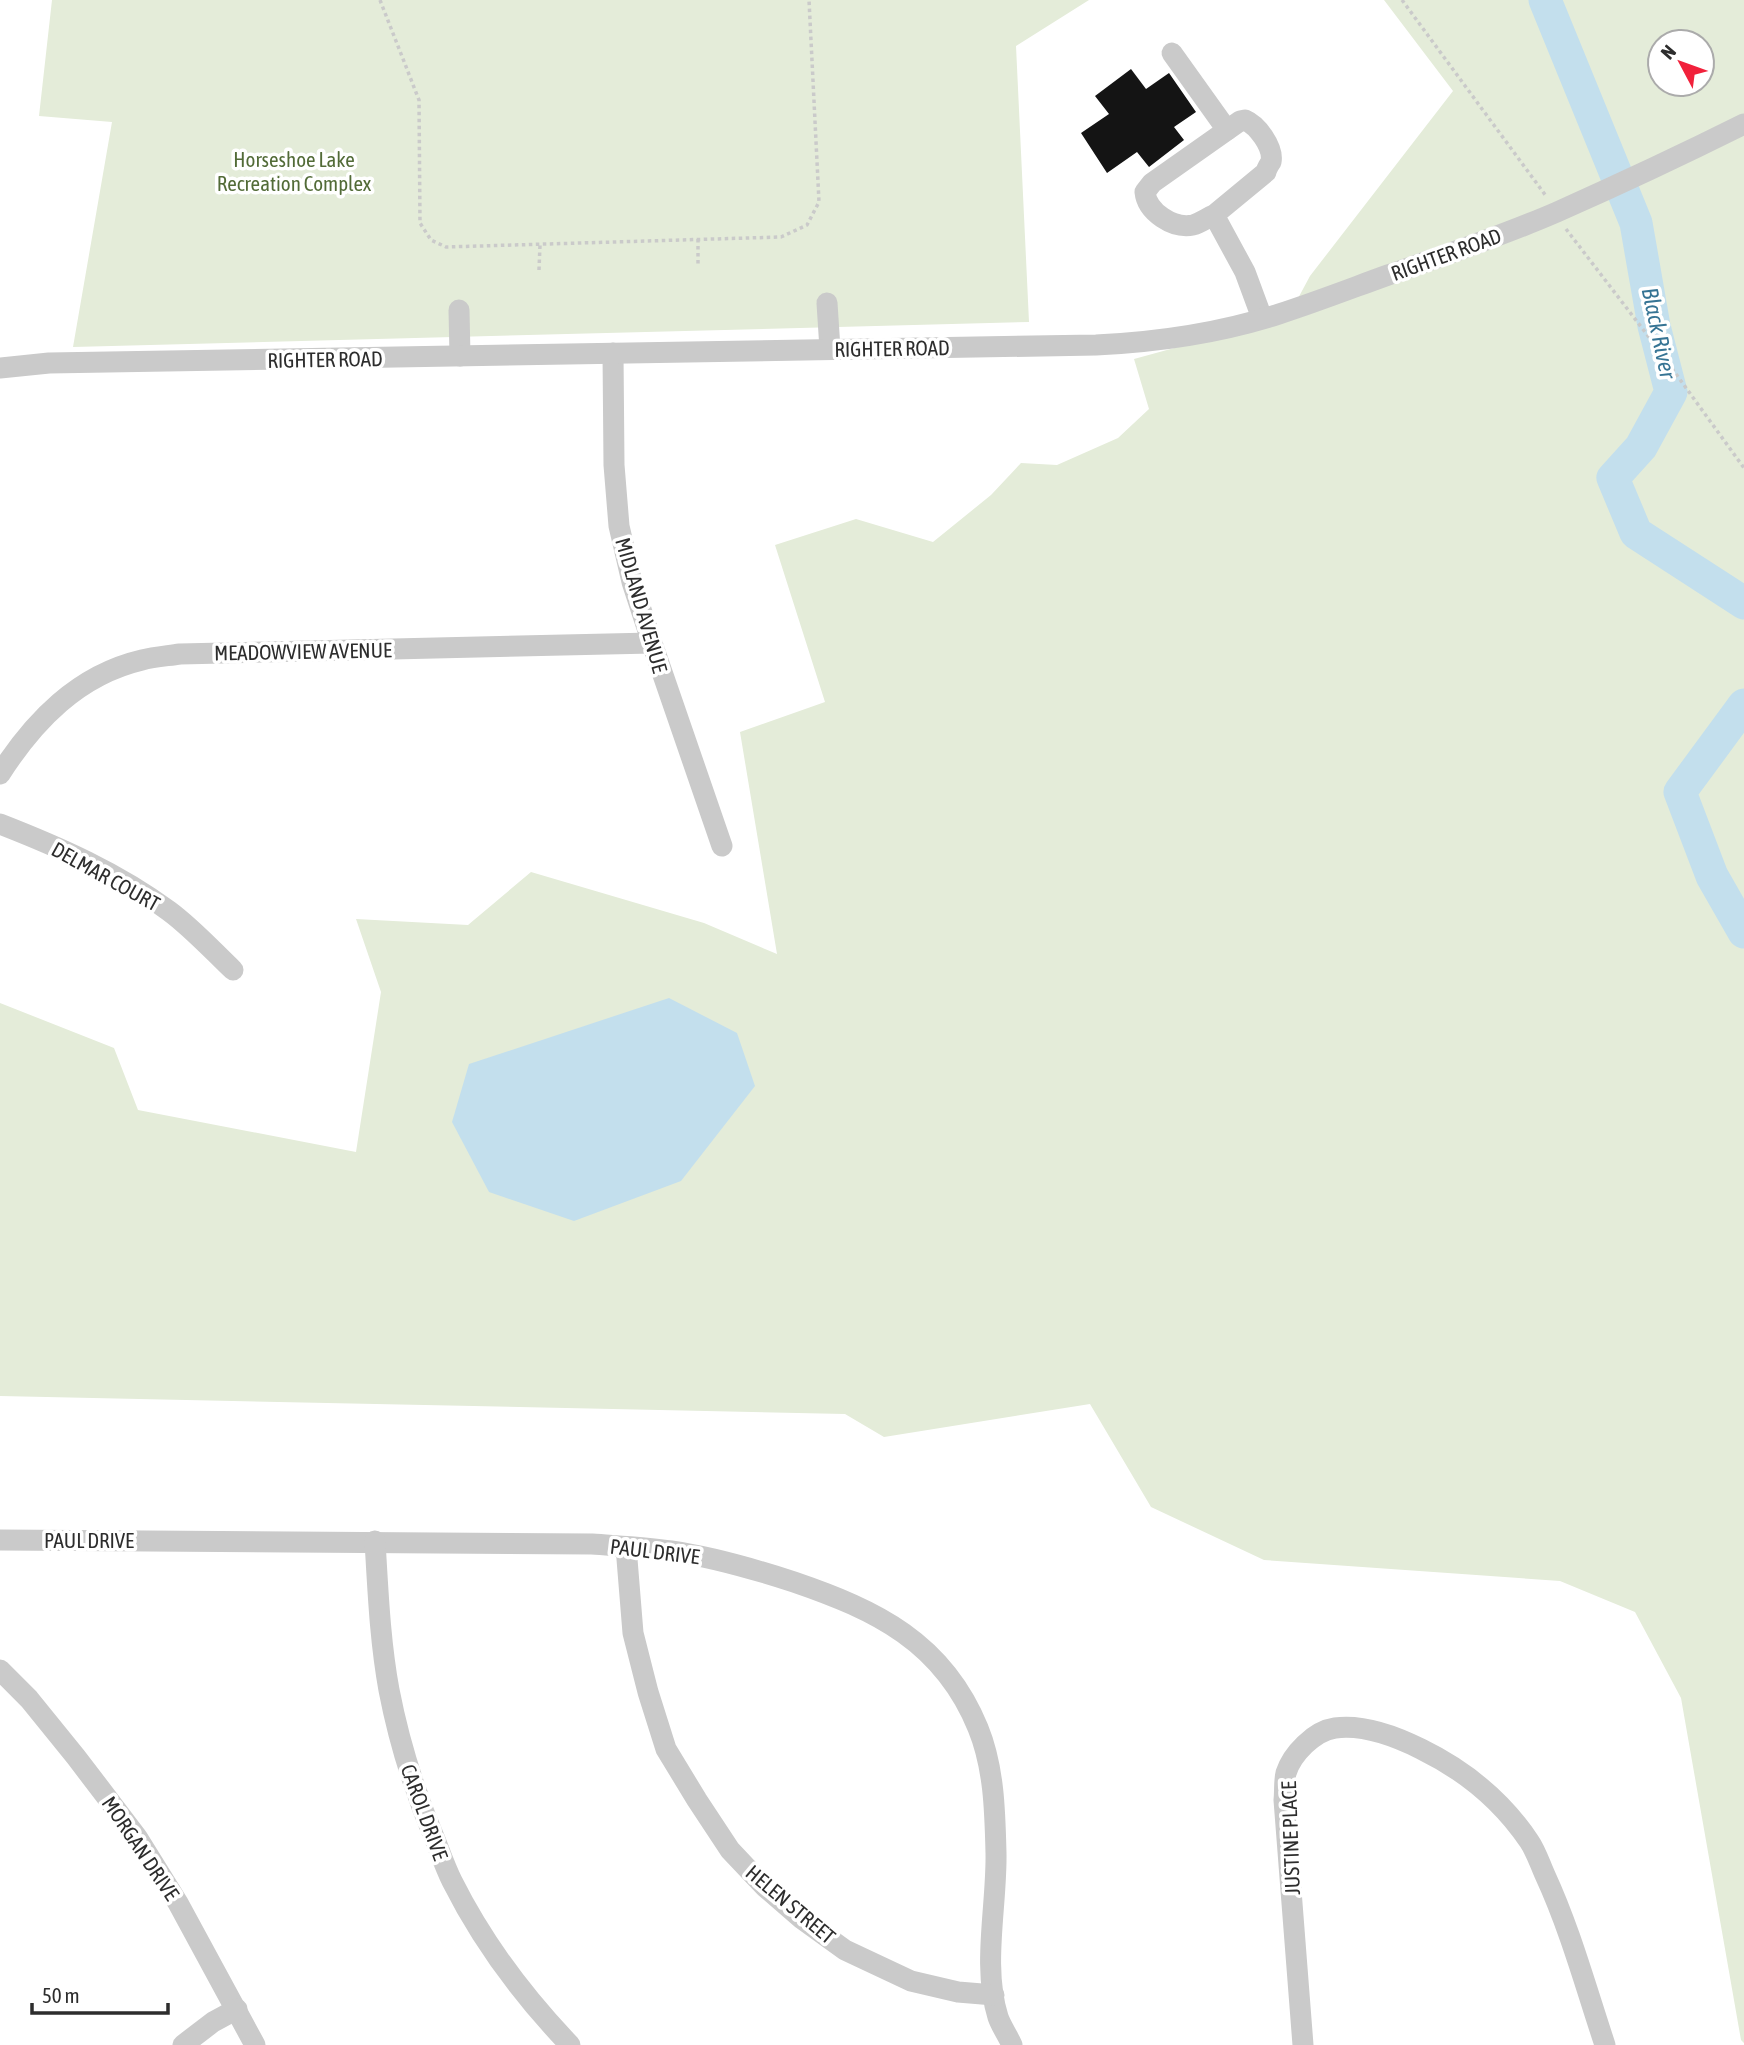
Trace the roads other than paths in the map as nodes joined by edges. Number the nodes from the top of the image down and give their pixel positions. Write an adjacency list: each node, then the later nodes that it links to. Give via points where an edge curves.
1 (1172, 53): 3 (street)
2 (1744, 124): 7 (street, RIGHTER ROAD, via 1555,213)
3 (1227, 130): 4 (street, via 1240,121 1250,122 1268,145 1271,162 1266,172); 4 (street, via 1144,192 1156,213 1176,224 1194,224)
4 (1214, 215): 7 (street, via 1245,272)
5 (827, 303): 8 (street)
6 (459, 310): 10 (street)
7 (1262, 318): 8 (street, RIGHTER ROAD, via 1135,343)
8 (830, 349): 9 (street, RIGHTER ROAD)
9 (613, 353): 10 (street, RIGHTER ROAD); 12 (street, MIDLAND AVENUE, via 619,526)
10 (460, 356): 11 (street, RIGHTER ROAD, via 50,363)
11 (0, 368)
12 (652, 643): 13 (street, MEADOWVIEW AVENUE, via 180,654 140,661 71,692 36,724); 15 (street, MIDLAND AVENUE)
13 (0, 775)
14 (0, 824): 16 (street, DELMAR COURT, via 128,884 170,912)
15 (722, 846)
16 (233, 970)
17 (0, 1540): 18 (street, PAUL DRIVE)
18 (375, 1541): 19 (street, PAUL DRIVE); 25 (street, CAROL DRIVE, via 389,1689 422,1808 451,1880 485,1938)
19 (626, 1547): 21 (street, HELEN STREET, via 633,1633 666,1749 730,1850 774,1895 845,1950 911,1981); 21 (street, PAUL DRIVE, via 714,1559 840,1598 913,1640 940,1666 978,1728 995,1802)
20 (0, 1670): 22 (street, MORGAN DRIVE, via 29,1699 137,1837)
21 (994, 1995): 26 (street, via 998,2018)
22 (237, 2009): 23 (street); 24 (street, MORGAN DRIVE)
23 (183, 2045)
24 (256, 2045)
25 (570, 2045)
26 (1012, 2045)
27 (1303, 2045): 28 (street, JUSTINE PLACE, via 1284,1800 1286,1774 1293,1758 1311,1740 1327,1729 1346,1727 1403,1740 1440,1758 1469,1777 1530,1842 1557,1901)
28 (1605, 2045)

